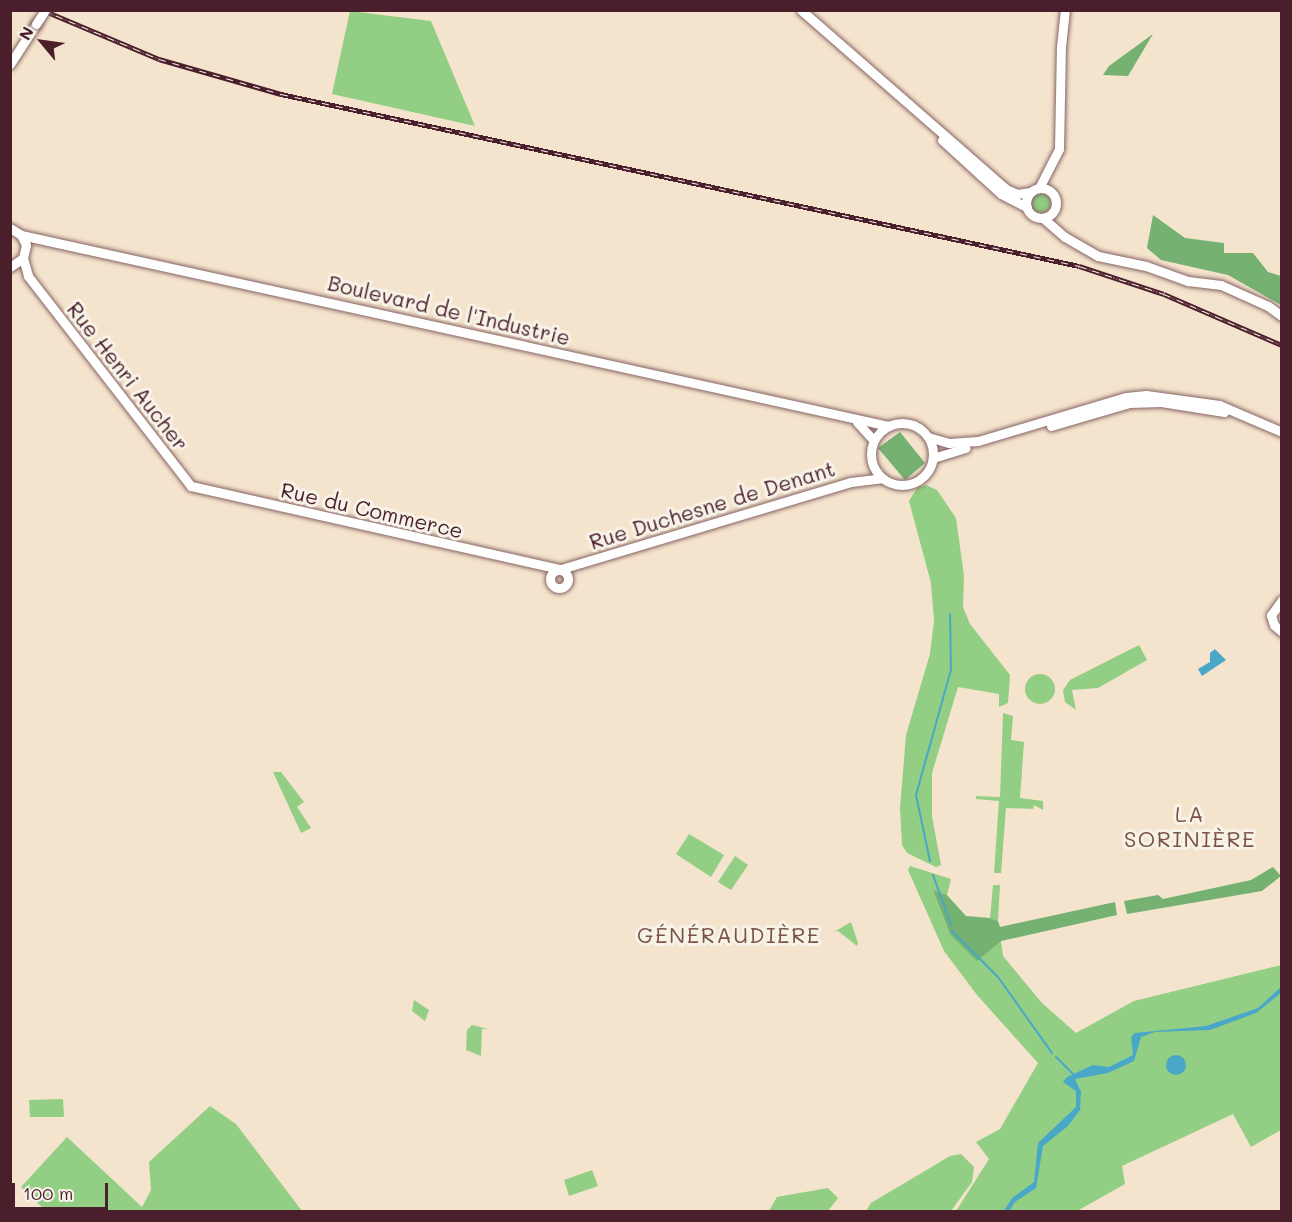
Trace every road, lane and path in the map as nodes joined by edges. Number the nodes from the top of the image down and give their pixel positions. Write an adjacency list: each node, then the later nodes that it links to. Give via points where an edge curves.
1 (45, 10): 4 (main road, bridge)
2 (801, 10): 5 (main road)
3 (1065, 10): 6 (main road, via 1060,142)
4 (10, 62)
5 (909, 106): 7 (main road, via 1006,189 1017,194); 9 (main road, via 1001,194)
6 (1051, 170): 7 (main road); 8 (main road)
7 (1035, 190): 8 (main road); 9 (main road)
8 (1051, 191): 10 (main road, via 1056,200)
9 (1027, 207): 11 (main road, via 1032,215)
10 (1053, 212): 11 (main road); 15 (main road)
11 (1043, 218): 15 (main road)
12 (10, 228): 13 (main road)
13 (21, 235): 14 (main road, Boulevard de l'Industrie); 16 (main road, Rue Henri Aucher)
14 (44, 238): 16 (main road); 20 (main road, Boulevard de l'Industrie)
15 (1075, 244): 19 (main road, via 1098,256 1188,281 1221,285)
16 (24, 255): 17 (main road); 18 (main road, Rue Henri Aucher)
17 (10, 267): 18 (main road, Rue Henri Aucher)
18 (28, 276): 30 (main road, Rue Henri Aucher, via 191,486)
19 (1281, 316)
20 (847, 417): 21 (main road, Boulevard de l'Industrie); 25 (main road, Boulevard de l'Industrie, via 865,427)
21 (888, 426): 23 (main road, via 911,424); 25 (main road)
22 (1281, 432): 23 (main road, via 1219,405 1146,395 1126,397 978,441 949,443)
23 (928, 437): 27 (main road)
24 (1281, 439): 27 (main road, via 1223,412 1152,401 1122,405)
25 (874, 441): 26 (main road)
26 (872, 458): 28 (main road); 29 (main road, Rue Duchesne de Denant, via 862,474)
27 (933, 458): 28 (main road, via 927,473 911,484 896,484)
28 (882, 478): 29 (main road, Rue Duchesne de Denant)
29 (851, 482): 31 (main road, Rue Duchesne de Denant)
30 (205, 492): 32 (main road, Rue du Commerce)
31 (584, 563): 33 (main road, Rue Duchesne de Denant); 35 (main road, Rue Duchesne de Denant)
32 (531, 564): 33 (main road, Rue du Commerce); 34 (main road, Rue du Commerce)
33 (559, 569): 34 (main road); 35 (main road)
34 (550, 578): 35 (main road, via 557,588)
35 (568, 580)
36 (1281, 600): 37 (main road, via 1271,615)
37 (1281, 632)

